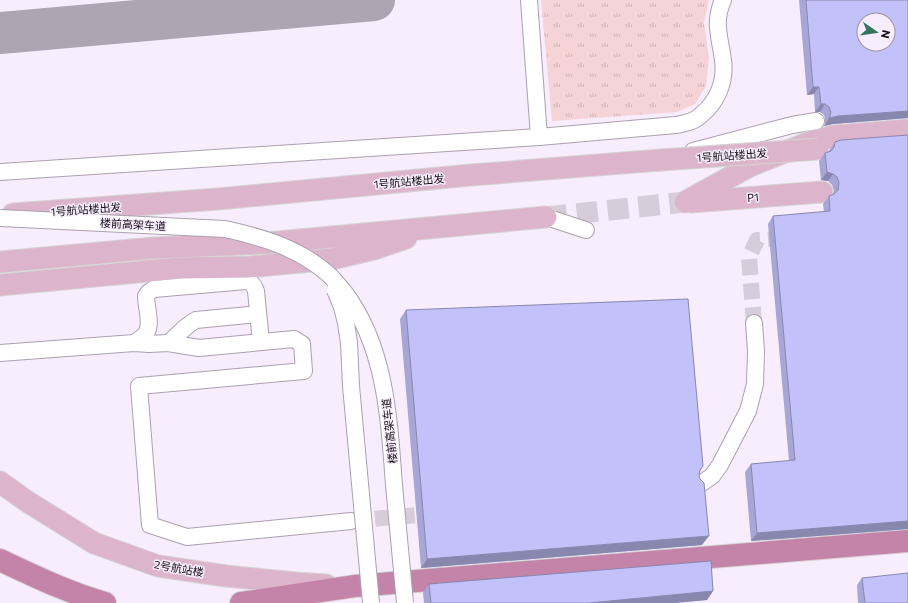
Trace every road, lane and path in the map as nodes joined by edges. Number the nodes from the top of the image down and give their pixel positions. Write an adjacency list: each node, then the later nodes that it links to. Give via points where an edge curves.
1 (529, 0): 5 (street)
2 (723, 0): 5 (street, via 717,23 724,62 723,81 717,97 708,109 694,120 676,125)
3 (816, 121): 7 (street, bridge)
4 (908, 130): 9 (main road, P1, via 834,136 810,142 750,166 685,202)
5 (538, 137): 8 (street)
6 (818, 149): 7 (main road, 1号航站楼出发, bridge)
7 (661, 160): 10 (main road, 1号航站楼出发)
8 (0, 172)
9 (822, 192)
10 (0, 216): 17 (street, 楼前高架车道, bridge, via 225,229 266,239 292,249)
11 (546, 217): 12 (main road); 13 (street)
12 (443, 227): 14 (main road); 16 (main road, via 374,249 332,259 249,267)
13 (586, 230)
14 (267, 243): 15 (main road, via 153,248); 16 (main road, via 218,260)
15 (0, 262)
16 (180, 268): 18 (main road)
17 (328, 273): 33 (street, bridge, via 342,307 349,343); 34 (street, 楼前高架车道, bridge, via 350,301 362,322 379,367 389,424)
18 (0, 285)
19 (258, 314): 21 (street); 22 (street, via 256,291 251,282 154,289 146,296 147,331); 23 (street, via 196,320)
20 (754, 323): 26 (street, via 754,384 748,411 720,465 712,476)
21 (261, 342): 23 (street, via 199,348); 27 (street, via 294,339 302,344 304,371 139,386 150,526 187,536)
22 (134, 343): 23 (street); 24 (street)
23 (168, 343)
24 (0, 353)
25 (0, 482): 30 (main road, 2号航站楼, via 94,543 158,566 226,576)
26 (702, 483)
27 (351, 521)
28 (908, 540): 30 (highway)
29 (0, 560): 31 (highway, via 89,599)
30 (355, 586): 32 (highway)
31 (105, 603)
32 (241, 603)
33 (371, 603)
34 (405, 603)

